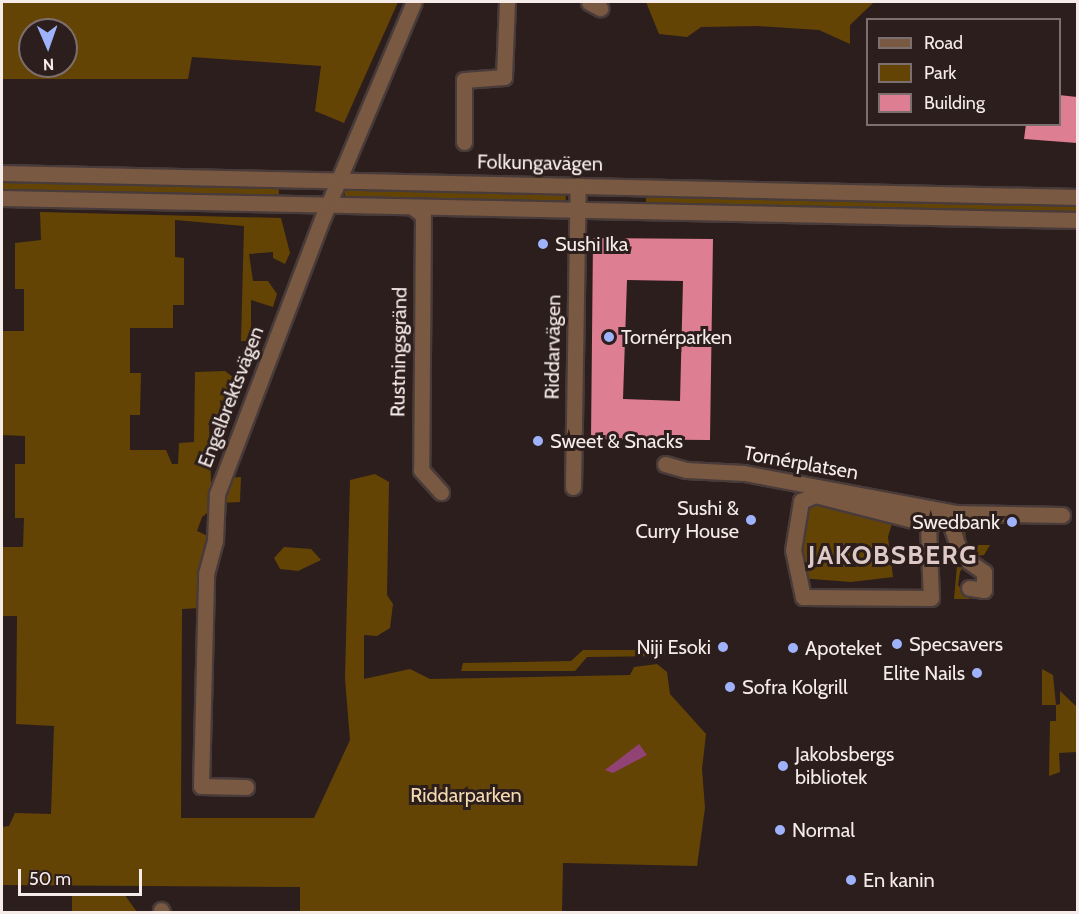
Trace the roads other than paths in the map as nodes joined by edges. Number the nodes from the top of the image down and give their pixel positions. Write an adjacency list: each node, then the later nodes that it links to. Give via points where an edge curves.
1 (414, 2): 5 (street, Engelbrektsvägen)
2 (507, 2): 3 (street, via 504,77 464,80)
3 (464, 142)
4 (2, 173): 5 (street, Folkungavägen)
5 (339, 179): 6 (street, Folkungavägen); 9 (street, Engelbrektsvägen)
6 (578, 185): 7 (street, Folkungavägen); 11 (street, Riddarvägen)
7 (1077, 197)
8 (2, 198): 9 (street)
9 (329, 205): 10 (street); 20 (street, Engelbrektsvägen, via 240,427 215,502 215,541 206,574 201,786)
10 (414, 208): 11 (street); 15 (street, Rustningsgränd, via 423,215 421,470)
11 (577, 209): 12 (street); 14 (street, Riddarvägen)
12 (1077, 220)
13 (665, 464): 16 (street, Tornérplatsen, via 686,470 744,473)
14 (573, 487)
15 (441, 492)
16 (930, 508): 17 (street, Tornérplatsen, via 955,513); 18 (street, Tornérplatsen)
17 (1062, 515)
18 (928, 524): 18 (street, Tornérplatsen, via 931,598 802,597 793,550 801,501 814,495); 19 (street, Tornérplatsen, via 949,519 961,556 984,572 984,590)
19 (969, 588)
20 (246, 787)

